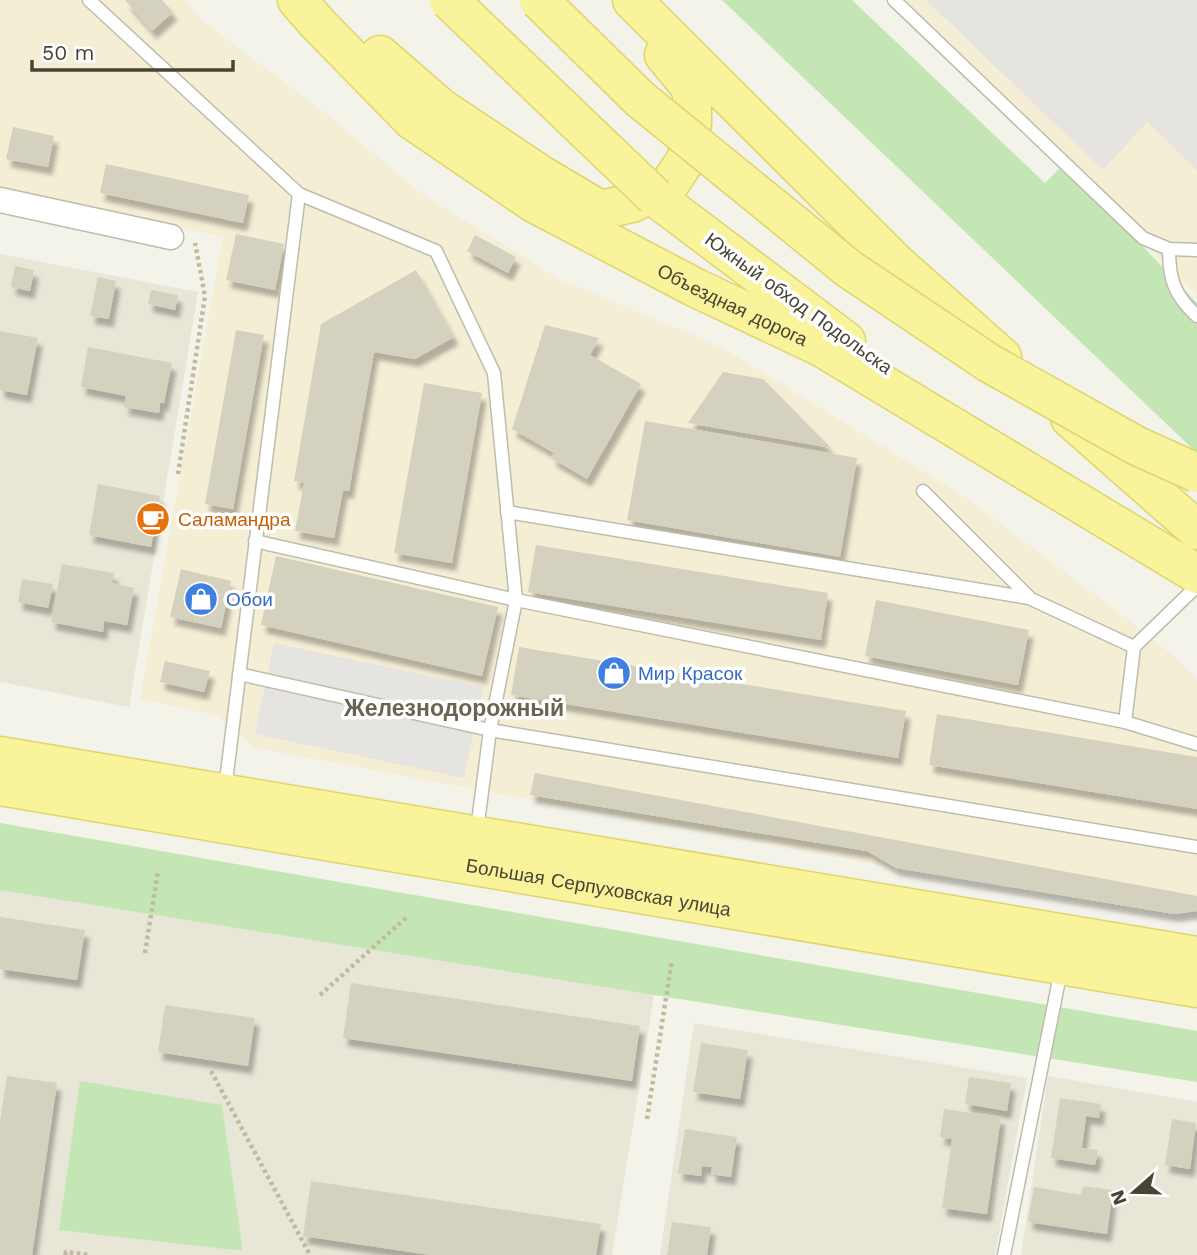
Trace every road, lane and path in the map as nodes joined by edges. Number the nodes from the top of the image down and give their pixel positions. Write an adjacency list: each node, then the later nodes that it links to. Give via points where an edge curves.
1 (89, 0): 9 (lane)
2 (297, 0): 22 (main road, Объездная дорога, via 412,120 534,204 821,347)
3 (318, 0): 6 (main road, via 441,108 600,210 632,203 669,185 687,158 692,123 692,89)
4 (449, 0): 20 (main road, Южный обход Подольска, bridge, via 655,197 860,352 1065,477)
5 (539, 0): 15 (main road, bridge, via 640,99 849,269 989,363 1137,446)
6 (619, 0)
7 (632, 0): 19 (main road, via 896,263)
8 (894, 0): 12 (lane, via 1143,238)
9 (299, 194): 18 (lane, via 436,251 494,373); 21 (lane)
10 (0, 200): 11 (street)
11 (172, 237): 16 (path, via 195,241 205,296)
12 (1169, 249): 13 (lane); 14 (lane, via 1169,275 1182,302)
13 (1197, 250)
14 (1197, 316)
15 (1197, 473)
16 (178, 474)
17 (923, 491): 24 (lane)
18 (508, 512): 24 (lane); 25 (lane)
19 (1197, 530)
20 (1197, 536)
21 (255, 541): 25 (lane); 27 (lane)
22 (1197, 574)
23 (1197, 586): 26 (lane)
24 (1029, 597): 26 (lane)
25 (516, 600): 28 (lane); 29 (lane)
26 (1134, 647): 28 (lane)
27 (239, 674): 29 (lane); 33 (lane)
28 (1125, 722): 30 (lane)
29 (490, 730): 34 (lane); 35 (lane)
30 (1197, 744)
31 (0, 756): 33 (main road, Большая Серпуховская улица)
32 (0, 786): 41 (main road, Большая Серпуховская улица)
33 (224, 793): 34 (main road, Большая Серпуховская улица)
34 (476, 836): 39 (main road, Большая Серпуховская улица)
35 (1197, 847)
36 (158, 871): 38 (path)
37 (407, 917): 43 (path)
38 (145, 953)
39 (1184, 954)
40 (672, 960): 45 (path)
41 (1061, 966): 42 (main road, Большая Серпуховская улица); 49 (lane)
42 (1197, 988)
43 (320, 995)
44 (211, 1070): 48 (path)
45 (647, 1119)
46 (65, 1255): 47 (path)
47 (89, 1255)
48 (310, 1255)
49 (1004, 1255)

